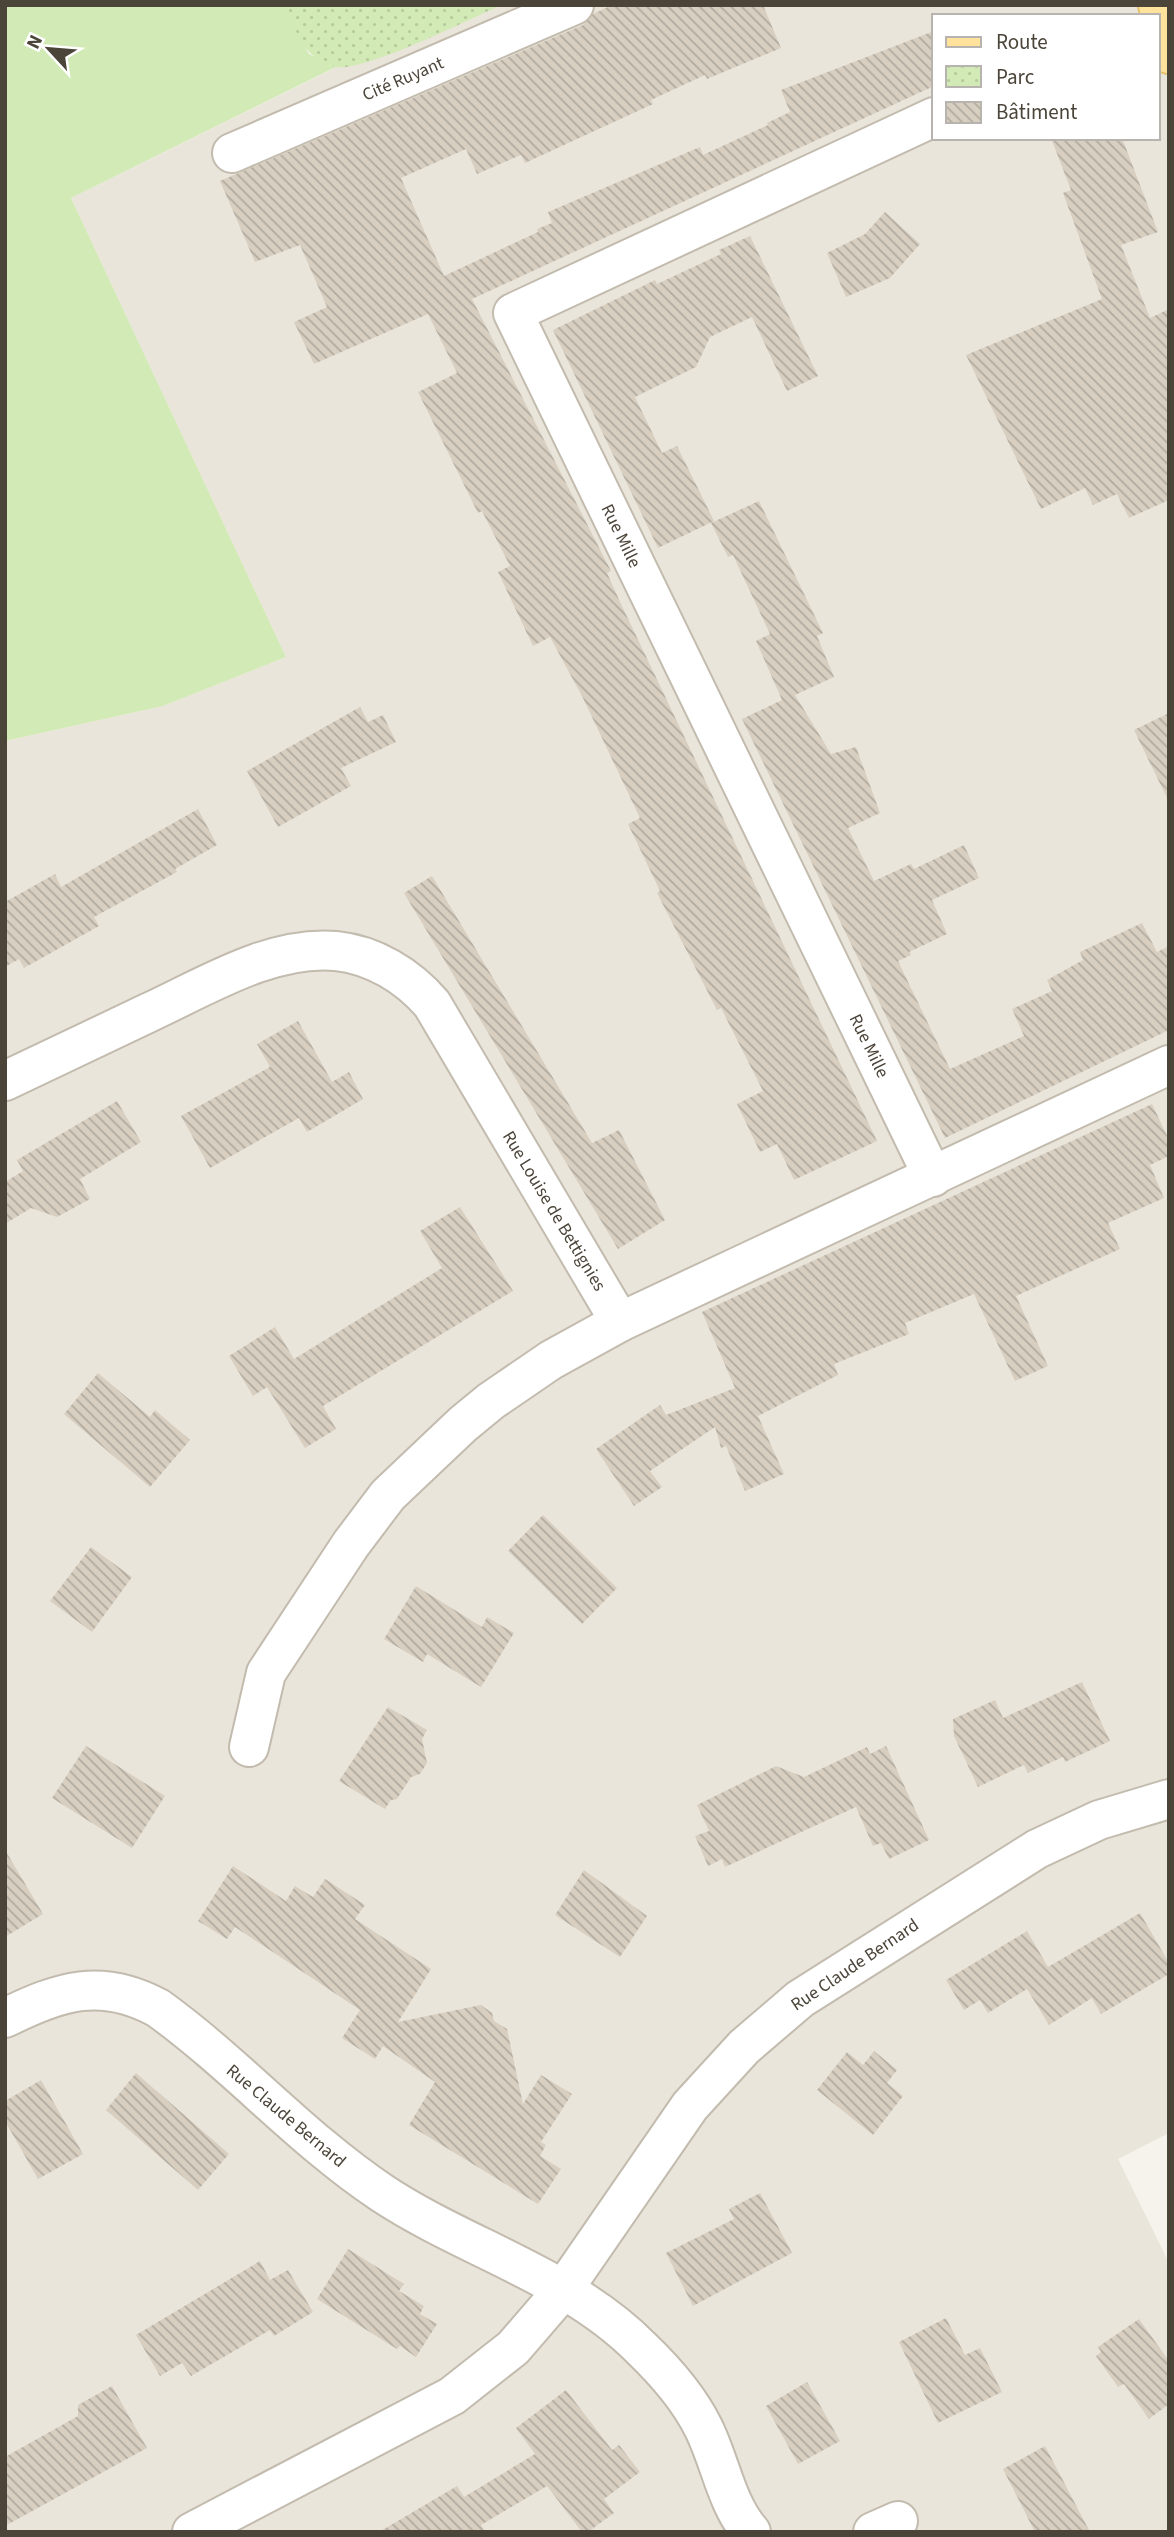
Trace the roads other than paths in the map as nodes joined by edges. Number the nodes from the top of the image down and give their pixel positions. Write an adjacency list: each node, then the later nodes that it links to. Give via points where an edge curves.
1 (574, 5): 5 (street, Cité Ruyant)
2 (1160, 16): 3 (main road)
3 (1169, 54)
4 (932, 118): 8 (street, Rue Mille, via 513,313)
5 (232, 153)
6 (1169, 1065): 8 (street)
7 (5, 1081): 9 (street, Rue Louise de Bettignies, via 204,987 284,956 336,951 383,965 404,977 432,1004)
8 (933, 1177): 9 (street)
9 (620, 1322): 10 (street, via 551,1360 491,1401 388,1495 266,1673)
10 (249, 1746)
11 (1169, 1799): 13 (street, Rue Claude Bernard, via 1099,1821 1037,1850 800,1999 744,2047 690,2106)
12 (5, 2018): 13 (street, Rue Claude Bernard, via 61,1994 88,1989 138,1997 175,2020 307,2137 381,2192)
13 (563, 2290): 14 (street, Rue Claude Bernard, via 513,2348 452,2396); 15 (street, Rue Claude Bernard, via 638,2344 678,2389 703,2426 735,2507)
14 (192, 2532)
15 (751, 2532)

